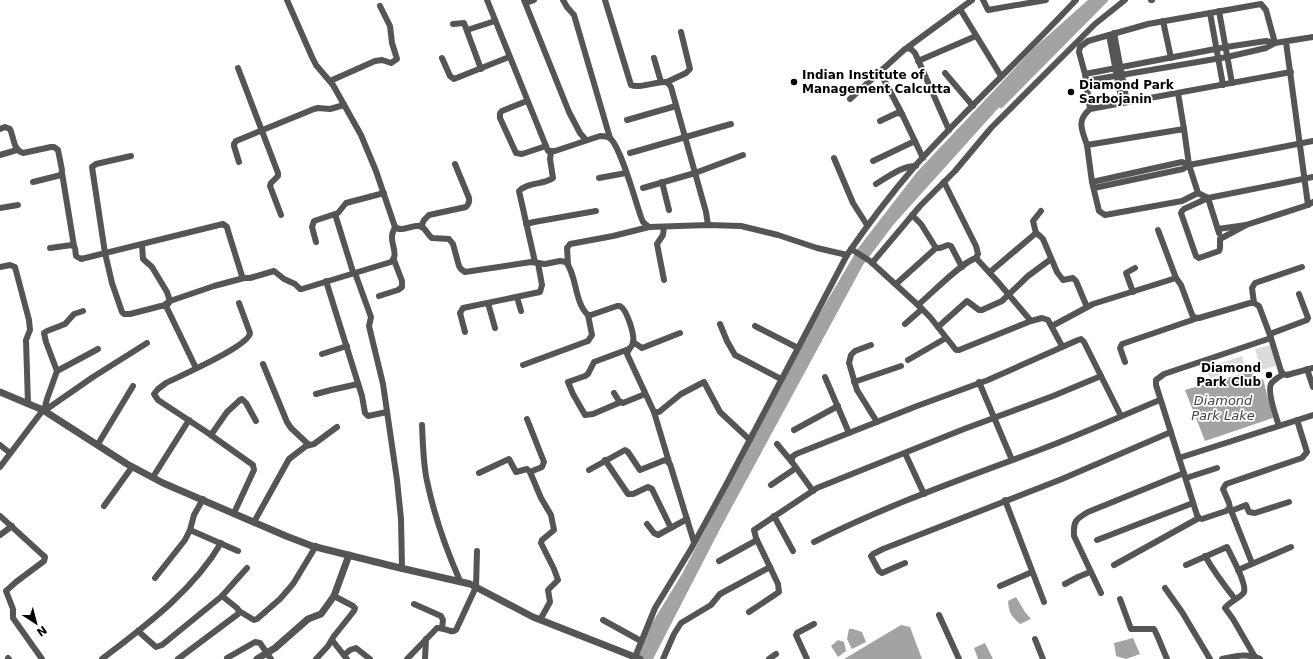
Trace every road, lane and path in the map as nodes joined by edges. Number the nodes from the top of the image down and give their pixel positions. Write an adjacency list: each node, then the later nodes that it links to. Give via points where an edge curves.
1 (287, 0): 44 (street, via 312,57)
2 (487, 0): 16 (street)
3 (534, 0): 11 (street)
4 (563, 0): 65 (street, via 574,15)
5 (605, 0): 45 (street, via 631,85)
6 (972, 0): 13 (street)
7 (983, 0): 8 (street, via 988,10)
8 (1046, 0)
9 (1076, 0): 42 (street)
10 (1125, 0): 93 (street, via 1095,24 991,128)
11 (525, 1): 66 (street, via 569,112 580,134)
12 (380, 6): 44 (street, via 390,26 397,59 391,63 378,60)
13 (960, 9): 22 (street); 27 (street)
14 (1219, 11): 15 (street); 25 (street, via 1261,4 1266,10); 26 (street)
15 (1210, 12): 17 (street); 28 (street)
16 (495, 21): 19 (street); 30 (street)
17 (1163, 21): 21 (street); 33 (street)
18 (453, 24): 19 (street, via 464,23)
19 (467, 30): 37 (street)
20 (681, 32): 45 (street, via 690,70)
21 (1112, 34): 38 (street); 43 (street, via 1088,41 1080,47)
22 (976, 36): 35 (street); 42 (street)
23 (1313, 37): 24 (street)
24 (1286, 42): 25 (street); 40 (street)
25 (1275, 43): 26 (street, via 1266,41); 29 (street, via 1266,48)
26 (1226, 47): 28 (street); 29 (street)
27 (908, 48): 35 (street, via 913,49); 39 (street)
28 (1217, 49): 33 (street); 34 (street)
29 (1227, 56): 34 (street); 46 (street)
30 (509, 57): 37 (street); 50 (street)
31 (442, 58): 37 (street, via 454,79)
32 (654, 58): 45 (street)
33 (1171, 58): 38 (street)
34 (1218, 58): 38 (street); 47 (street)
35 (918, 61): 63 (street)
36 (238, 68): 62 (street)
37 (481, 69)
38 (1119, 71): 43 (street); 51 (street)
39 (880, 72): 49 (street); 56 (street)
40 (1291, 72): 46 (street); 69 (street)
41 (945, 73): 54 (street)
42 (1001, 76): 54 (street)
43 (1086, 77): 55 (street)
44 (330, 81): 52 (street)
45 (664, 82): 53 (street, via 671,87)
46 (1232, 83): 47 (street)
47 (1223, 85): 48 (street)
48 (1178, 93): 51 (street); 61 (street)
49 (850, 99)
50 (527, 101): 71 (street); 71 (street, via 502,111 500,118 516,153 522,154)
51 (1125, 103): 55 (street)
52 (344, 106): 62 (street, via 318,108); 97 (street, via 361,135)
53 (676, 106): 57 (street); 64 (street)
54 (973, 106): 63 (street)
55 (1090, 109): 70 (street, via 1081,120)
56 (902, 114): 58 (street, via 897,113); 67 (street)
57 (627, 120)
58 (880, 120)
59 (731, 124): 64 (street)
60 (0, 128): 72 (street, via 10,129)
61 (1184, 129): 70 (street); 83 (street)
62 (263, 130): 81 (street, via 241,138 234,144); 107 (street, via 278,173 270,186)
63 (949, 130): 79 (street)
64 (685, 137): 74 (street); 86 (street)
65 (610, 138): 66 (street, via 605,136); 87 (street, via 620,154)
66 (586, 140): 73 (street)
67 (915, 141): 79 (street); 80 (street)
68 (1313, 141): 69 (street)
69 (1301, 143): 83 (street); 90 (street)
70 (1087, 145): 95 (street)
71 (546, 146): 73 (street)
72 (17, 150): 75 (street); 85 (street, via 22,153 56,148)
73 (551, 152): 109 (street, via 553,178 522,187 519,191)
74 (630, 153)
75 (0, 155)
76 (743, 155): 86 (street)
77 (131, 156): 127 (street, via 92,167)
78 (834, 158): 111 (street, via 853,203)
79 (923, 158): 84 (street)
80 (873, 161)
81 (239, 162)
82 (455, 164): 114 (street, via 470,202 466,207 429,215)
83 (1189, 165): 95 (street, via 1183,169); 98 (street)
84 (916, 166): 94 (street, via 907,166); 111 (street)
85 (62, 173): 91 (street); 123 (street)
86 (695, 173): 92 (street); 110 (street)
87 (626, 174): 89 (street); 115 (street, via 643,222)
88 (1313, 177): 90 (street)
89 (599, 178)
90 (1304, 179): 99 (street); 100 (street)
91 (34, 182)
92 (662, 182): 96 (street); 103 (street)
93 (944, 182): 108 (street); 129 (street, via 976,246)
94 (876, 184)
95 (1093, 185): 98 (street, via 1099,211 1105,215 1182,201)
96 (643, 188)
97 (384, 193): 106 (street, via 346,204); 113 (street)
98 (1198, 193): 99 (street)
99 (1208, 198): 117 (street); 120 (street, via 1184,209 1181,213 1196,256 1199,258 1219,251)
100 (1311, 203): 112 (street)
101 (18, 205): 102 (street)
102 (0, 208)
103 (669, 210)
104 (596, 211): 109 (street)
105 (1041, 211): 119 (street, via 1033,221)
106 (335, 214): 121 (street, via 314,222 312,227); 140 (street)
107 (281, 215)
108 (912, 215): 125 (street); 133 (street)
109 (526, 224): 132 (street)
110 (708, 225): 116 (street); 128 (street, via 741,226)
111 (867, 225): 126 (street)
112 (1246, 225): 117 (street); 120 (street)
113 (395, 226): 114 (street, via 402,229); 131 (street, via 392,236)
114 (421, 226): 132 (street, via 432,238 446,238 451,241 459,266 465,272)
115 (649, 227): 116 (street); 134 (street, via 570,244 567,248)
116 (664, 227): 143 (street, via 663,235 657,244)
117 (1218, 229): 120 (street)
118 (1158, 230): 142 (street)
119 (1036, 233): 130 (street, via 1043,239); 139 (street)
120 (1220, 239)
121 (316, 242)
122 (142, 245): 127 (street); 141 (street, via 223,224 228,231); 154 (street, via 143,259 152,267 167,292)
123 (74, 246): 124 (street); 127 (street, via 76,256 81,259)
124 (50, 248)
125 (936, 248): 136 (street, via 951,246); 145 (street)
126 (853, 250): 128 (street); 133 (street)
127 (105, 253): 154 (street, via 112,283 124,314)
128 (847, 255): 177 (street)
129 (976, 258): 136 (street); 139 (street)
130 (1051, 259): 147 (street); 156 (street, via 1063,280 1073,278 1076,281)
131 (394, 260): 140 (street); 149 (street, via 402,287)
132 (537, 262): 134 (street, via 545,264 563,261); 150 (street, via 542,288 536,293)
133 (871, 262): 145 (street)
134 (568, 264): 159 (street, via 578,296)
135 (0, 265): 204 (street, via 10,265 16,270 29,320 30,330 26,340)
136 (962, 267): 155 (street)
137 (1302, 267): 153 (street, via 1255,283 1252,288)
138 (1135, 268): 146 (street, via 1126,273)
139 (990, 272): 147 (street)
140 (355, 273): 144 (street); 207 (street, via 371,316 369,326)
141 (244, 278): 144 (street, via 274,271 300,289); 154 (street, via 214,286)
142 (1176, 278): 146 (street); 160 (street, via 1193,317)
143 (664, 280)
144 (326, 281): 175 (street)
145 (896, 284): 155 (street)
146 (1133, 292): 156 (street)
147 (1009, 294): 161 (street); 165 (street, via 1002,301 982,310 967,300)
148 (1299, 294): 170 (street, via 1307,320)
149 (379, 296)
150 (517, 298): 152 (street); 158 (street)
151 (239, 303): 186 (street, via 250,332 249,337 234,349)
152 (488, 303): 167 (street); 168 (street, via 460,310)
153 (1254, 303): 160 (street); 170 (street, via 1258,306)
154 (167, 304): 186 (street)
155 (920, 307): 163 (street); 165 (street)
156 (1087, 307): 166 (street)
157 (83, 311): 188 (street, via 44,333)
158 (521, 311)
159 (588, 315): 172 (street, via 617,306 623,308 631,326); 184 (street, via 592,335 588,341)
160 (1199, 318): 182 (street, via 1122,344 1120,348)
161 (1031, 321): 166 (street, via 1042,318 1048,320); 171 (street, via 959,350)
162 (720, 324): 192 (street, via 735,355)
163 (905, 324)
164 (755, 326): 177 (street)
165 (938, 326): 171 (street)
166 (1052, 326): 176 (street)
167 (496, 328)
168 (465, 332)
169 (680, 333): 172 (street, via 642,348)
170 (1270, 336): 189 (street); 202 (street, via 1160,376 1156,380)
171 (946, 338): 181 (street)
172 (633, 342): 179 (street)
173 (146, 343): 206 (street)
174 (871, 345): 193 (street, via 855,351 849,357)
175 (347, 346): 180 (street); 195 (street)
176 (1062, 346): 190 (street, via 1078,340 1084,342); 194 (street)
177 (798, 348): 192 (street)
178 (98, 349): 188 (street)
179 (629, 349): 201 (street, via 628,354); 203 (street, via 594,362 585,376 568,382 585,415)
180 (322, 354)
181 (908, 360)
182 (1125, 362)
183 (263, 364): 228 (street, via 287,422)
184 (523, 365)
185 (901, 366): 193 (street)
186 (196, 368): 213 (street, via 161,386 154,394 158,400)
187 (1310, 369): 189 (street); 197 (street)
188 (57, 371): 206 (street)
189 (1283, 374): 218 (street, via 1270,386)
190 (1101, 376): 210 (street); 211 (street)
191 (825, 377): 205 (street)
192 (782, 379): 224 (street)
193 (854, 382): 216 (street, via 862,400)
194 (979, 382): 211 (street); 216 (street)
195 (358, 384): 200 (street); 207 (street, via 366,415)
196 (133, 386): 225 (street)
197 (1313, 387)
198 (0, 392): 204 (street)
199 (614, 393): 203 (street)
200 (316, 394)
201 (645, 394): 203 (street); 208 (street)
202 (1160, 400): 210 (street); 221 (street)
203 (620, 402)
204 (28, 404): 206 (street)
205 (838, 406): 220 (street); 222 (street)
206 (43, 411): 225 (street); 230 (street)
207 (387, 412): 284 (street, via 400,511)
208 (654, 412): 224 (street, via 659,412 680,394 704,382 720,412); 234 (street)
209 (1313, 415): 214 (street)
210 (1121, 416): 233 (street)
211 (994, 418): 229 (street); 233 (street)
212 (527, 419): 241 (street, via 544,462 542,467)
213 (189, 420): 223 (street); 244 (street)
214 (1297, 420): 218 (street); 253 (street, via 1306,455 1226,484 1223,489)
215 (256, 421): 223 (street, via 242,399 227,412)
216 (877, 422): 222 (street)
217 (422, 425): 289 (street, via 426,480 441,533)
218 (1279, 426): 231 (street)
219 (338, 427): 228 (street)
220 (794, 430)
221 (1171, 432): 231 (street); 249 (street, via 1062,479)
222 (849, 433): 235 (street, via 796,454 792,457)
223 (211, 435): 254 (street, via 254,467)
224 (750, 440): 267 (street)
225 (98, 444): 237 (street)
226 (777, 444): 235 (street)
227 (0, 445): 230 (street)
228 (309, 445): 259 (street, via 288,462)
229 (905, 452): 246 (street); 247 (street)
230 (10, 453): 236 (street)
231 (1179, 458): 243 (street)
232 (605, 460): 234 (street, via 625,450 640,470 665,460); 240 (street); 262 (street, via 628,494 652,488)
233 (1012, 460): 247 (street)
234 (669, 462): 258 (street)
235 (792, 462): 238 (street)
236 (0, 467)
237 (132, 467): 244 (street); 252 (street)
238 (796, 468): 245 (street); 246 (street)
239 (1217, 468): 243 (street)
240 (589, 470)
241 (530, 472): 242 (street, via 527,469 516,472 508,459); 304 (street, via 540,498 551,515 553,533 541,542 558,580 548,590 550,602)
242 (479, 473)
243 (1185, 476): 251 (street); 287 (street, via 1088,512 1076,519 1073,527 1074,536)
244 (153, 478): 248 (street)
245 (771, 485)
246 (813, 491): 256 (street)
247 (924, 494): 268 (street)
248 (203, 499): 254 (street); 263 (street, via 194,515)
249 (1005, 500): 278 (street, via 882,549 871,556 882,573); 286 (street)
250 (1289, 502): 253 (street, via 1255,513 1249,512 1246,505)
251 (1193, 503): 257 (street); 266 (street)
252 (104, 506)
253 (1230, 509): 257 (street, via 1202,519); 279 (street)
254 (234, 513): 259 (street)
255 (0, 516): 261 (street)
256 (774, 516): 265 (street, via 754,530); 274 (street)
257 (1198, 518): 280 (street)
258 (687, 519): 262 (street); 267 (street)
259 (254, 522): 270 (street)
260 (647, 524): 262 (street, via 656,534)
261 (12, 526): 264 (street); 319 (street, via 43,554 45,559 6,591 13,609 13,618)
262 (671, 528)
263 (190, 530): 269 (street); 288 (street)
264 (0, 535)
265 (757, 540): 277 (street); 282 (street)
266 (1098, 540)
267 (694, 542): 312 (street, via 655,608)
268 (814, 542)
269 (221, 543): 272 (street); 308 (street, via 190,584)
270 (316, 546): 275 (street); 301 (street, via 293,584 257,619 254,620)
271 (1291, 547): 279 (street)
272 (238, 551)
273 (477, 551): 292 (street)
274 (793, 551)
275 (349, 555): 284 (street); 296 (street)
276 (1205, 556): 281 (street); 285 (street, via 1227,547); 298 (street)
277 (719, 561)
278 (905, 563)
279 (1252, 563): 285 (street)
280 (1114, 565)
281 (1186, 565)
282 (770, 567): 302 (street, via 779,592); 327 (street, via 720,594 711,606 681,623)
283 (247, 568): 295 (street)
284 (402, 568): 289 (street)
285 (1238, 570): 298 (street, via 1244,592)
286 (1032, 572): 291 (street); 299 (street)
287 (1090, 572): 290 (street); 294 (street)
288 (155, 578)
289 (460, 581): 292 (street)
290 (1065, 584)
291 (1000, 586)
292 (476, 587): 304 (street); 307 (street, via 456,630 452,632)
293 (1165, 588): 333 (street)
294 (1101, 593)
295 (222, 596): 301 (street); 308 (street, via 160,647 156,647)
296 (334, 596): 311 (street, via 352,606 354,611); 314 (street, via 321,614 308,619)
297 (1120, 599): 332 (street, via 1131,629 1154,629)
298 (1235, 599): 318 (street, via 1225,610)
299 (1044, 602)
300 (414, 604): 307 (street, via 443,617)
301 (238, 611): 321 (street, via 235,617)
302 (748, 612)
303 (939, 615): 330 (street)
304 (540, 620): 317 (street)
305 (603, 620): 312 (street)
306 (814, 624): 329 (street, via 796,635)
307 (442, 628): 309 (street, via 437,628)
308 (138, 631): 320 (street)
309 (426, 639): 325 (street); 326 (street)
310 (1035, 639): 331 (street)
311 (332, 640): 315 (street); 323 (street)
312 (641, 641): 317 (street)
313 (776, 654): 328 (street)
314 (270, 656): 316 (street, via 260,643 255,642); 322 (street)
315 (346, 657): 324 (street, via 350,650 356,648)
316 (228, 658)
317 (636, 658)
318 (1258, 658): 334 (street, via 1239,656)
319 (42, 659)
320 (102, 659)
321 (178, 659)
322 (257, 659)
323 (316, 659)
324 (370, 659)
325 (406, 659)
326 (425, 659)
327 (663, 659)
328 (769, 659)
329 (807, 659)
330 (959, 659)
331 (1043, 659)
332 (1167, 659)
333 (1210, 659)
334 (1222, 659)

